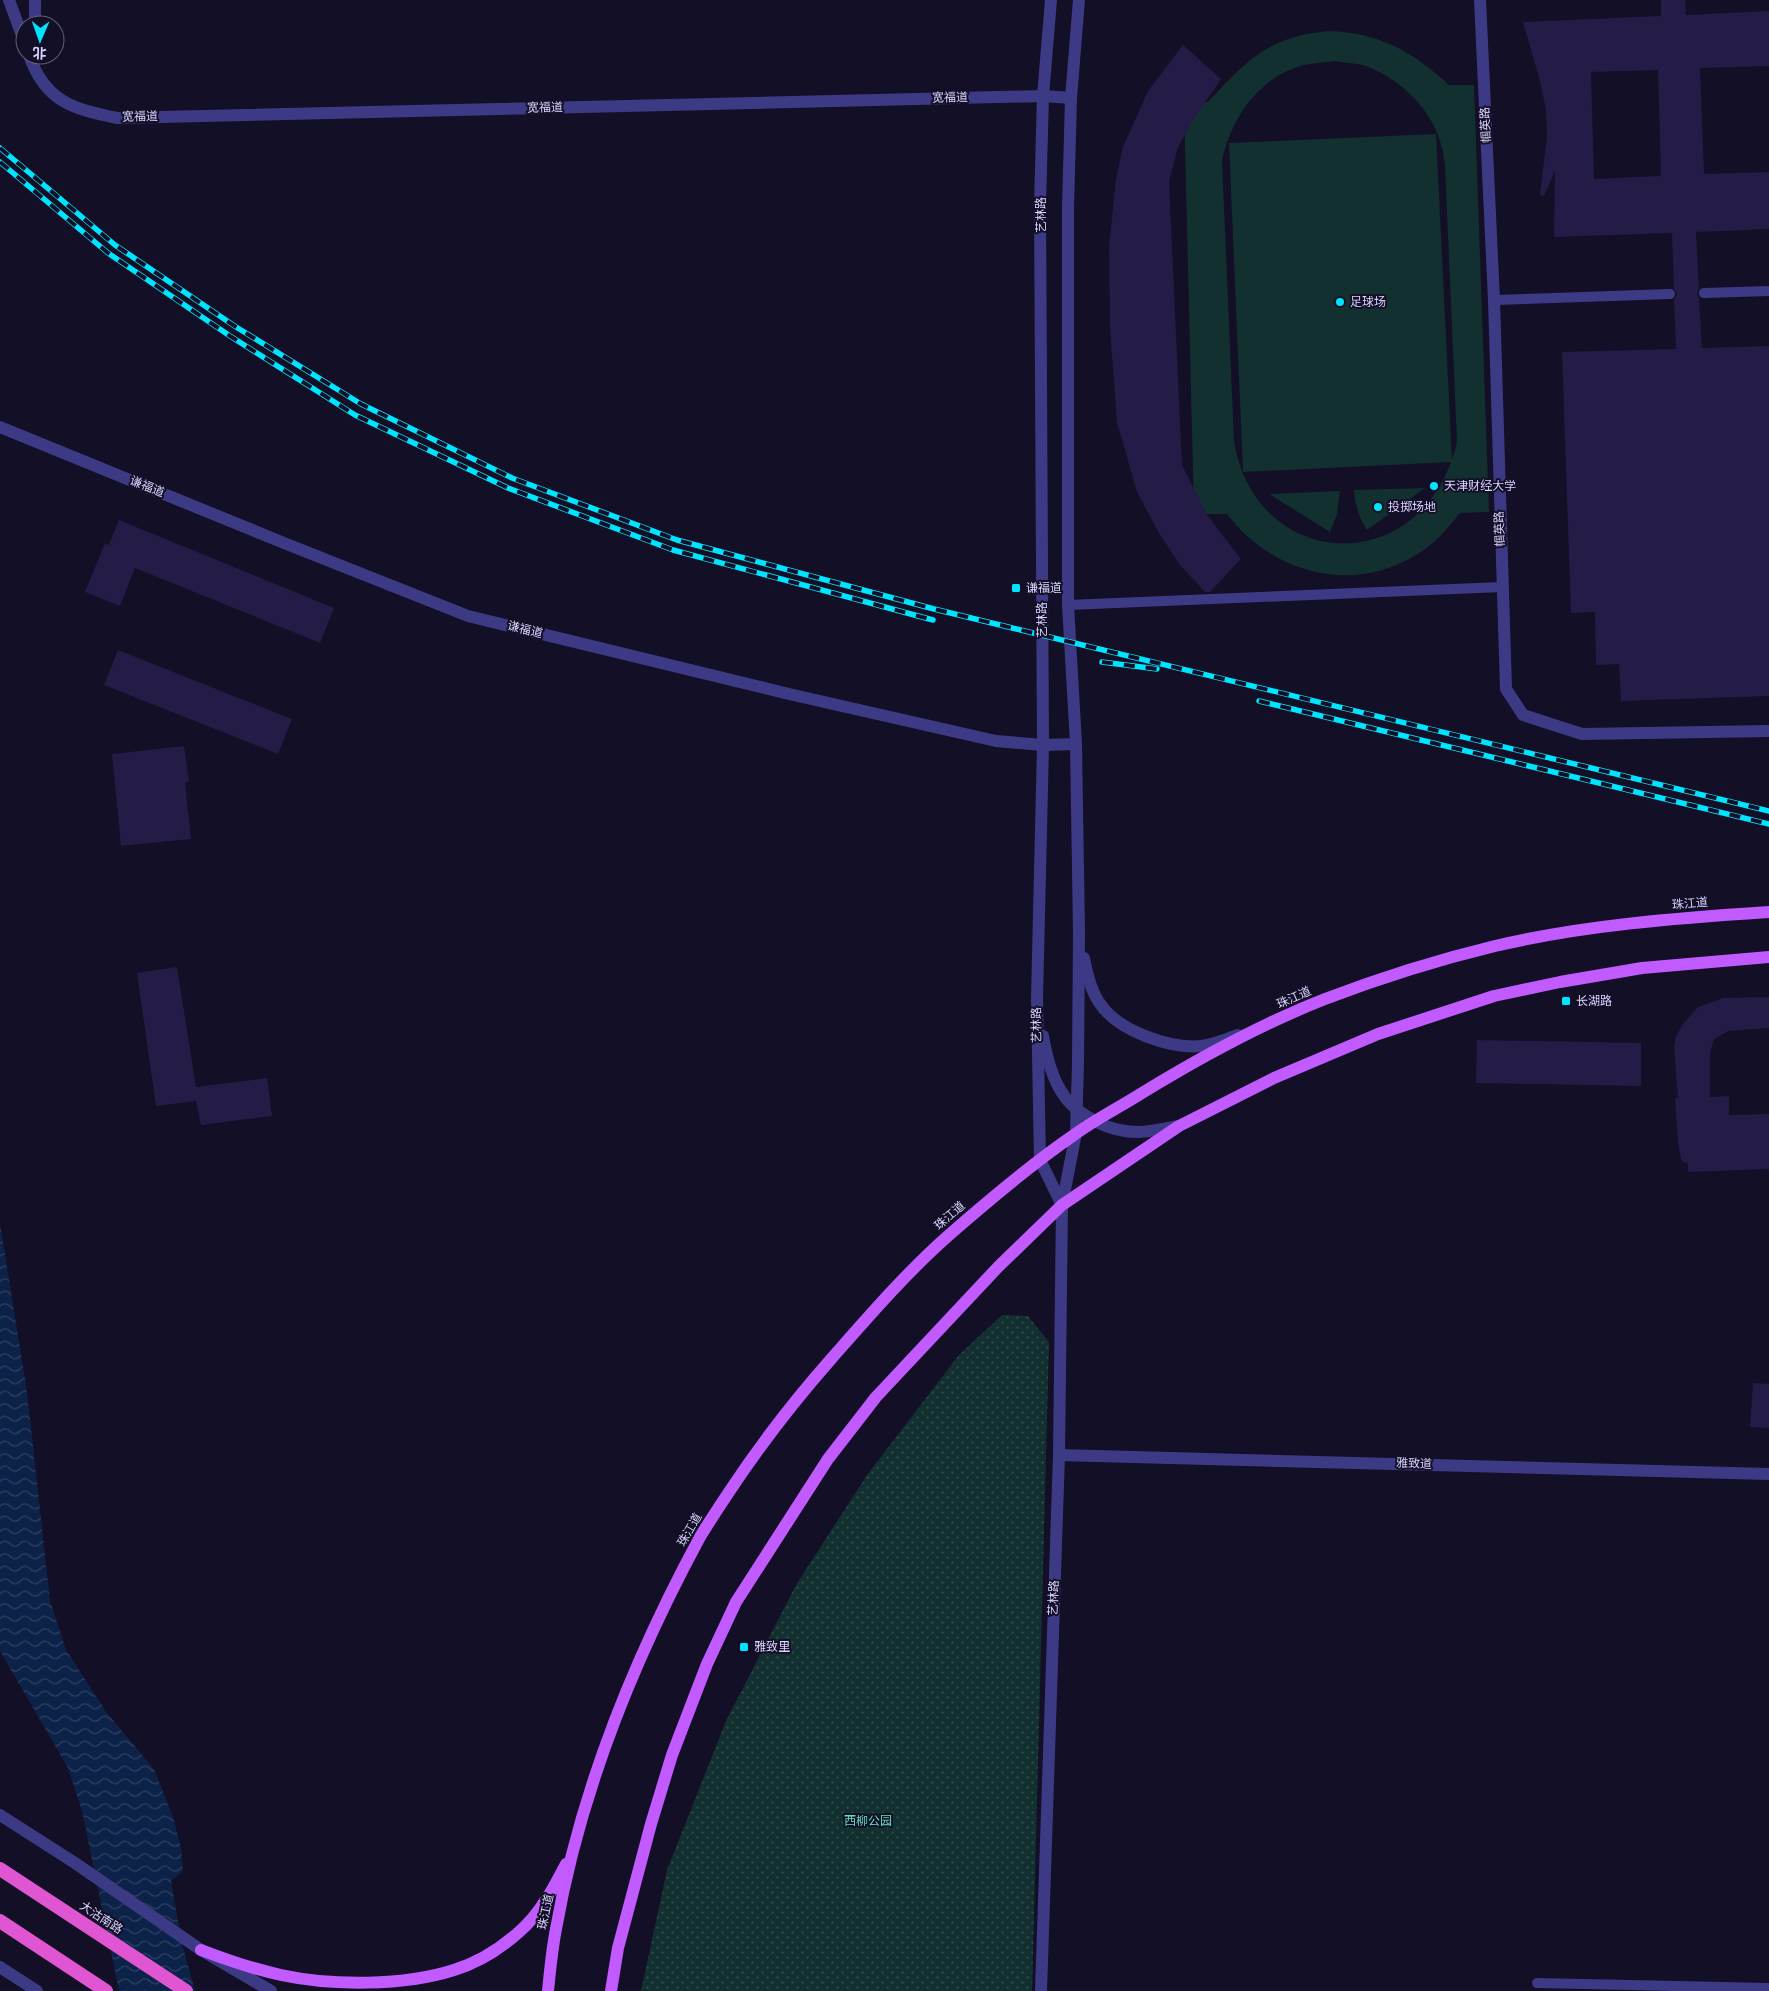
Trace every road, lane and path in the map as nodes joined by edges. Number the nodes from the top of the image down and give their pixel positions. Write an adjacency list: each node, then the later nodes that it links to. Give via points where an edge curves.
1 (9, 0): 7 (street)
2 (34, 0): 6 (street)
3 (1051, 0): 11 (street, 艺林路)
4 (1079, 0): 12 (street, 艺林路)
5 (1480, 0): 16 (street, 帼英路)
6 (35, 15)
7 (15, 16)
8 (33, 65): 10 (street, 宽福道)
9 (35, 65): 10 (street)
10 (35, 72): 11 (street, 宽福道, via 52,95 86,112 117,118)
11 (1043, 96): 12 (street, 宽福道); 22 (street, 艺林路, via 1040,204)
12 (1071, 98): 19 (street, 艺林路)
13 (1769, 291): 14 (lane)
14 (1704, 293)
15 (1670, 294): 16 (lane)
16 (1494, 300): 18 (street, 帼英路)
17 (0, 427): 22 (street, 谦福道, via 468,616 996,741)
18 (1502, 587): 19 (lane); 20 (street, 帼英路, via 1506,689 1523,715 1582,734)
19 (1068, 605): 21 (street, 艺林路)
20 (1769, 731)
21 (1076, 744): 22 (street, 谦福道); 24 (street, 艺林路)
22 (1043, 745): 26 (street, 艺林路)
23 (1769, 912): 27 (main road, 珠江道, via 1689,917 1568,932 1497,946 1386,978)
24 (1079, 932): 27 (street, via 1091,986 1101,1005 1116,1020 1133,1030 1171,1044 1201,1046); 28 (street, 艺林路)
25 (1769, 957): 30 (main road, via 1642,968 1494,996 1378,1034 1322,1057)
26 (1037, 999): 28 (street, via 1052,1071 1062,1093); 32 (street, 艺林路)
27 (1252, 1031): 29 (main road, 珠江道)
28 (1078, 1108): 29 (street); 31 (street, 艺林路)
29 (1094, 1121): 30 (street, via 1106,1128 1127,1132); 31 (main road, 珠江道)
30 (1179, 1126): 33 (main road)
31 (1076, 1133): 32 (main road, 珠江道); 33 (street, 艺林路)
32 (1040, 1160): 33 (street, 艺林路); 37 (main road, 珠江道, via 946,1238 888,1294 795,1400 756,1452 702,1534 645,1649 609,1739)
33 (1062, 1206): 34 (street, 艺林路); 49 (main road, via 999,1266 876,1397 828,1459 736,1602 707,1664 672,1755 618,1948)
34 (1059, 1454): 35 (street, 雅致道); 50 (street, 艺林路)
35 (1769, 1474)
36 (0, 1816): 40 (street)
37 (573, 1851): 40 (main road, via 537,1914 520,1932 500,1947 455,1970 390,1981 314,1980 255,1968); 48 (main road, 珠江道, via 556,1930)
38 (0, 1869): 46 (highway, 大沽南路)
39 (0, 1922): 45 (highway)
40 (201, 1950): 47 (street)
41 (0, 1967): 44 (street)
42 (1537, 1983): 43 (lane)
43 (1769, 1988)
44 (37, 1991)
45 (106, 1991)
46 (186, 1991)
47 (271, 1991)
48 (548, 1991)
49 (611, 1991)
50 (1041, 1991)

